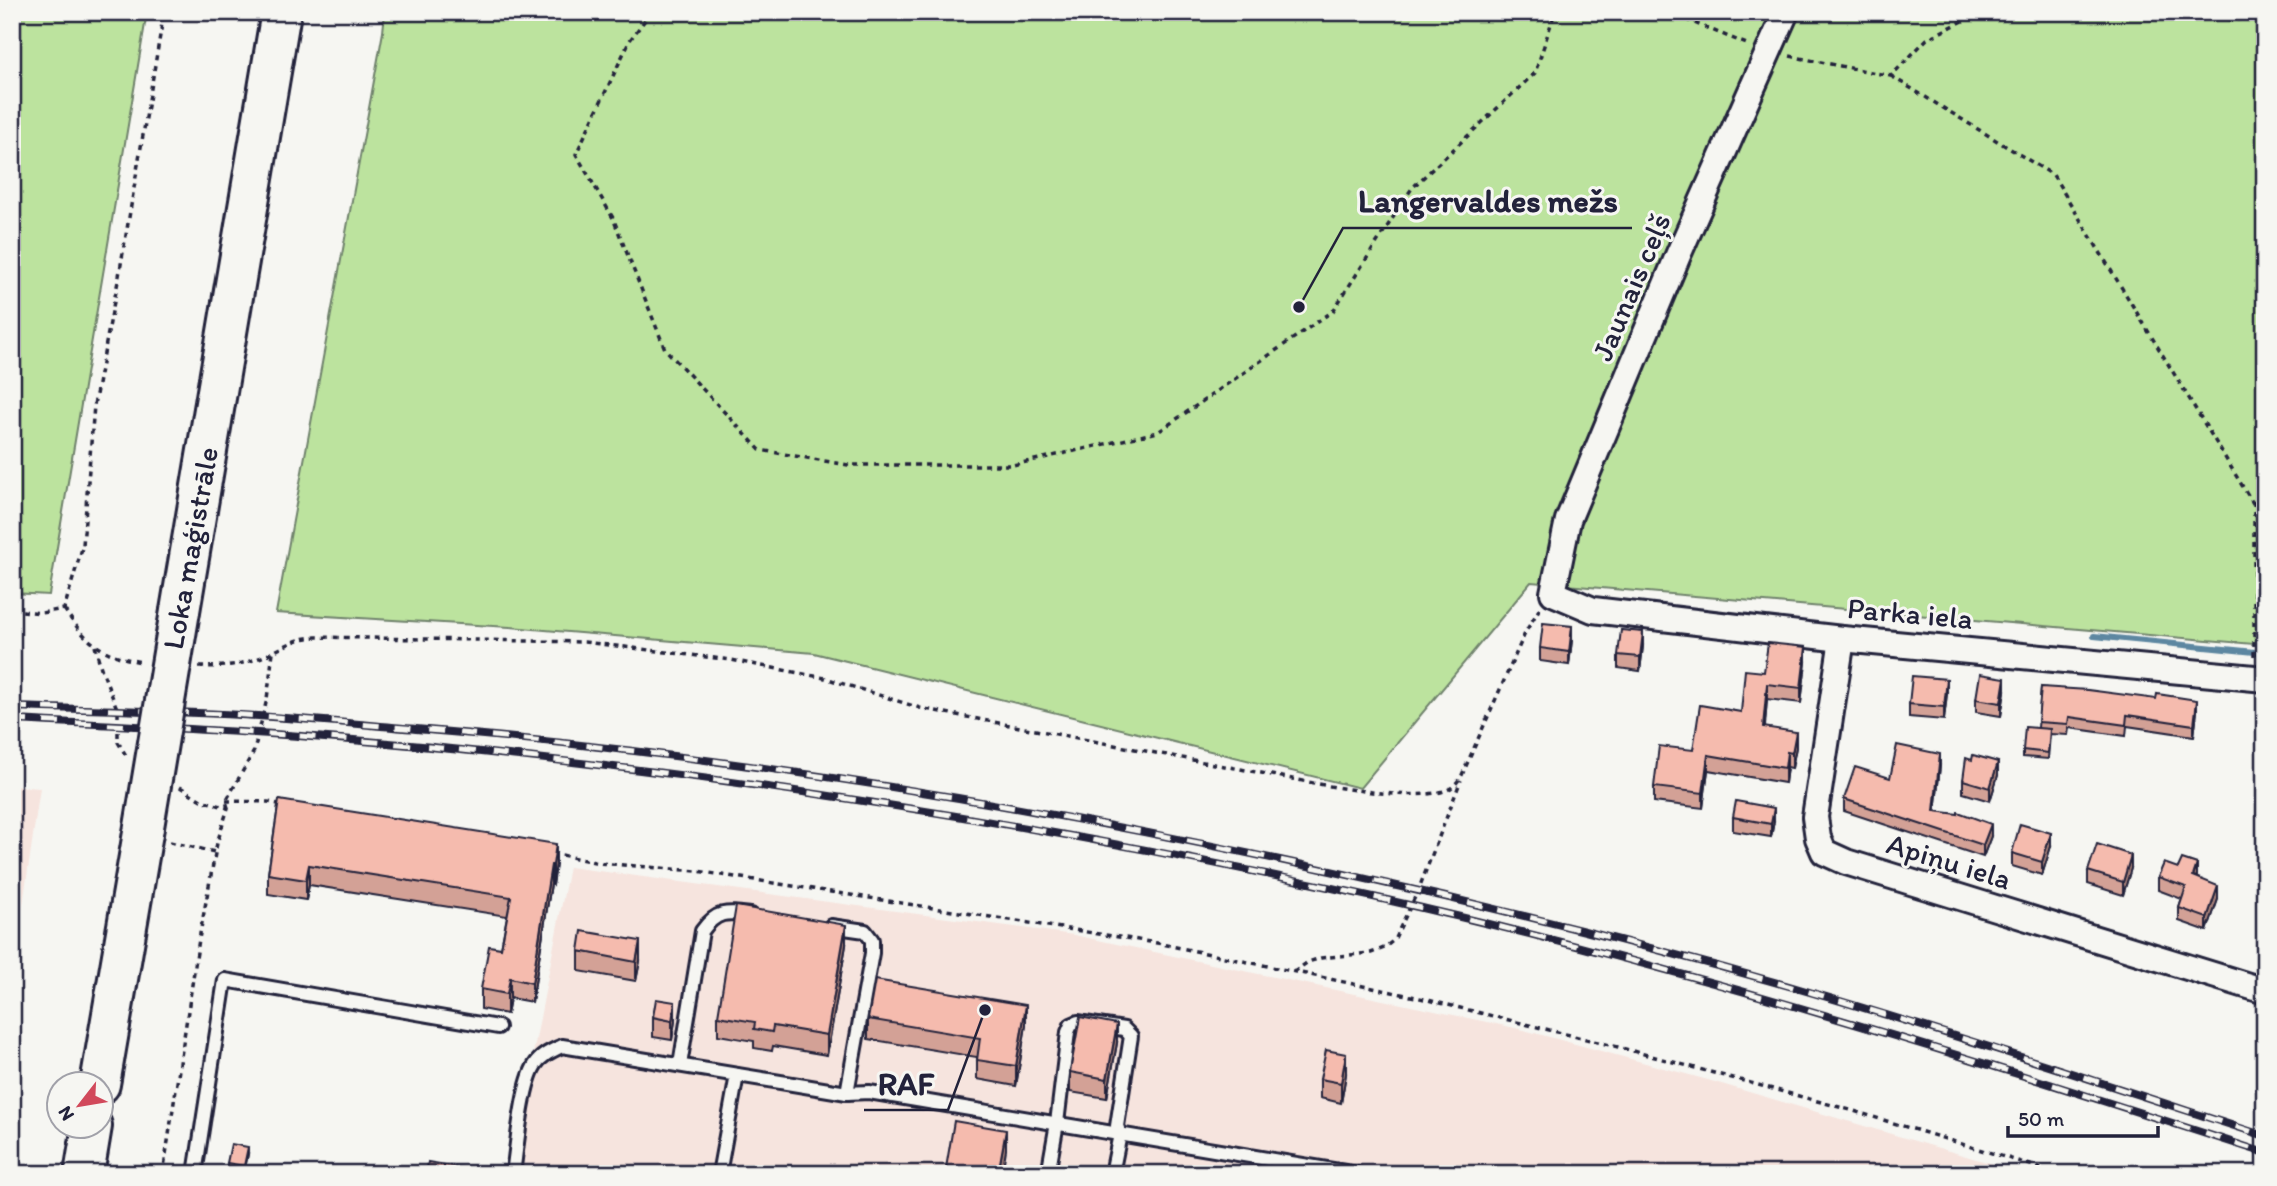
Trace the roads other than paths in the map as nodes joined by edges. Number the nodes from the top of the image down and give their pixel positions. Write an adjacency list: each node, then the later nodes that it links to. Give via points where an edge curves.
1 (281, 12): 11 (main road, Loka maģistrāle, bridge, via 180,611 156,834)
2 (1786, 12): 3 (street, Jaunais ceļš, via 1568,520)
3 (1553, 593): 4 (street, Parka iela, via 1593,610)
4 (1842, 639): 5 (street, Parka iela); 8 (street, Apiņu iela, via 1815,817 1824,852)
5 (2260, 669)
6 (761, 916): 10 (lane, via 725,913 712,918 702,931)
7 (813, 923): 13 (lane, via 865,931 872,940)
8 (2265, 990)
9 (498, 1027): 18 (lane, via 225,980)
10 (680, 1065): 12 (lane); 19 (lane, via 562,1046 547,1052 528,1078)
11 (103, 1070)
12 (737, 1075): 13 (lane); 20 (lane)
13 (847, 1093): 14 (lane, via 869,1092)
14 (1058, 1123): 15 (lane); 15 (lane, via 1071,1025 1078,1022 1124,1029 1131,1036 1117,1126); 21 (lane)
15 (1120, 1134): 22 (lane); 23 (lane)
16 (90, 1140): 17 (main road)
17 (84, 1174)
18 (195, 1174)
19 (513, 1174)
20 (719, 1174)
21 (1048, 1174)
22 (1112, 1174)
23 (1357, 1174)

